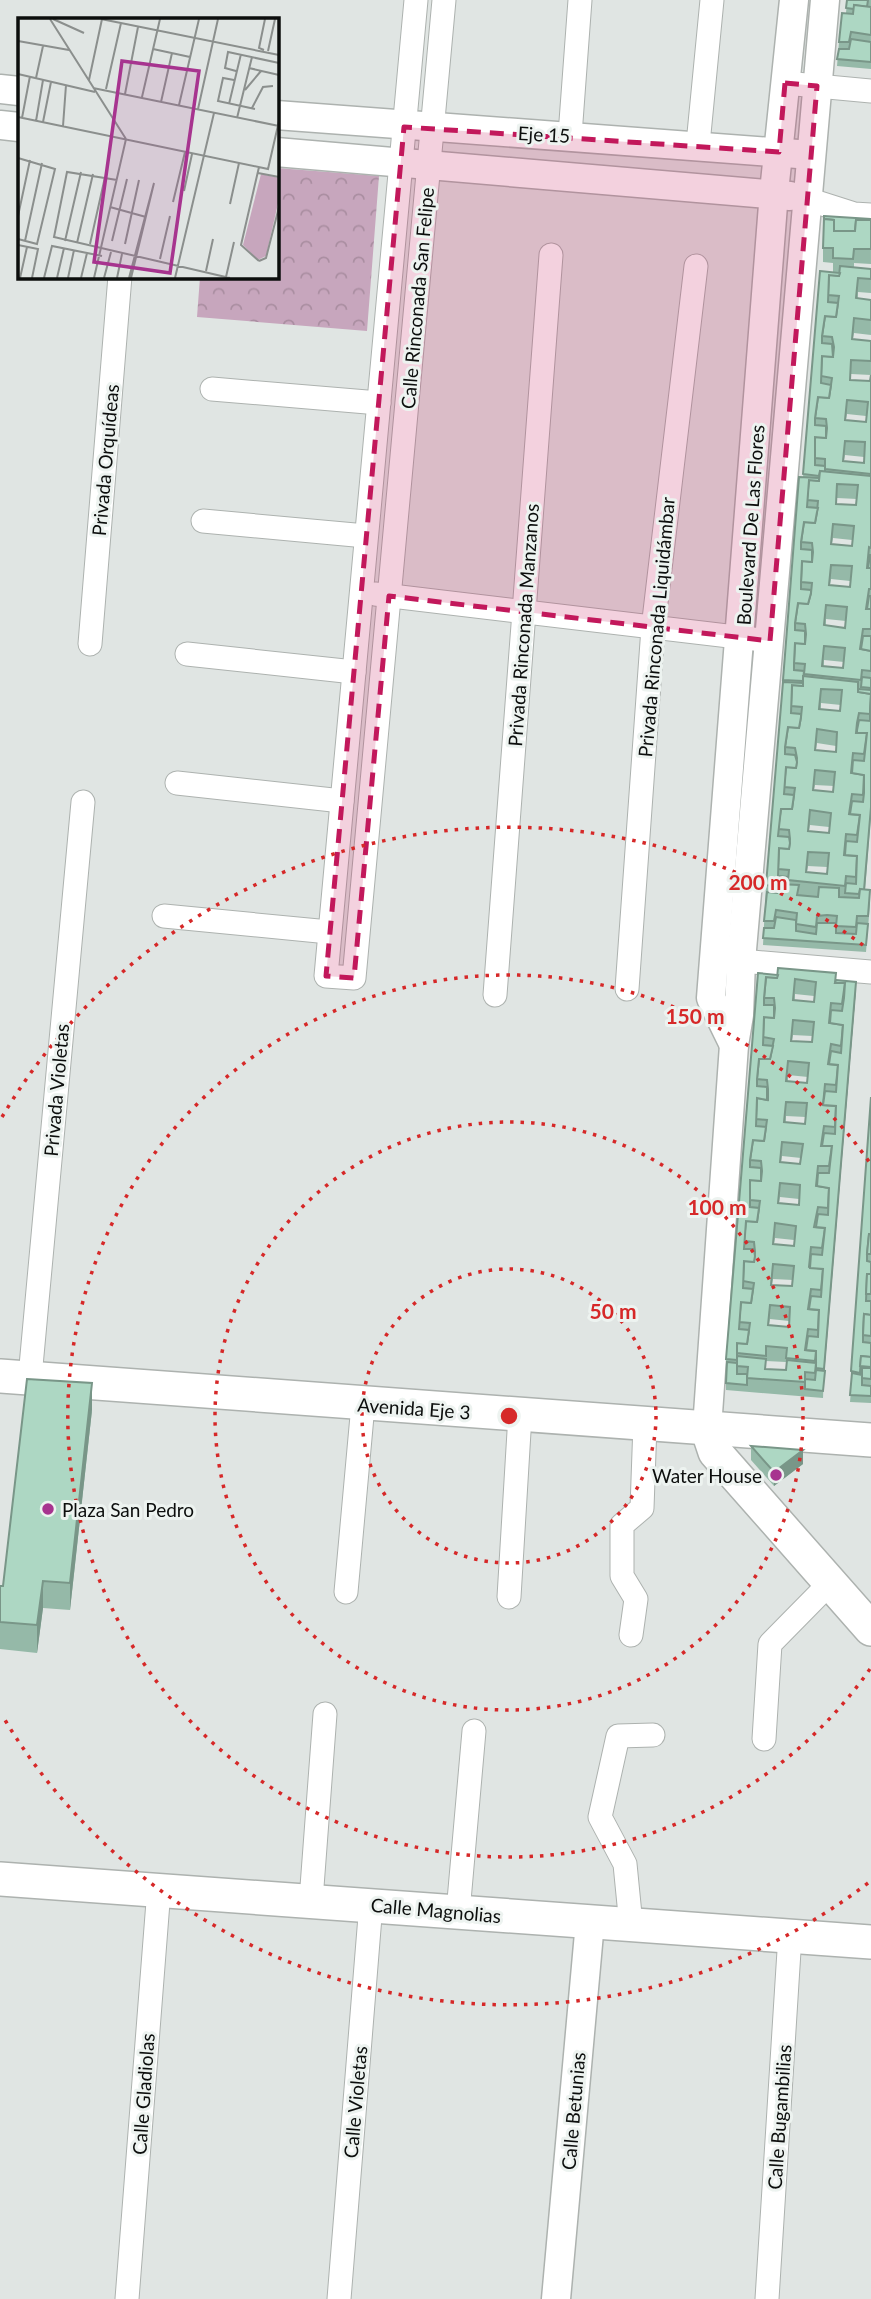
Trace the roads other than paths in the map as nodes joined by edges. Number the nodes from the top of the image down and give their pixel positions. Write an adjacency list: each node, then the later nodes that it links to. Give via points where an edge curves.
1 (416, 0): 15 (street, Calle Rinconada San Felipe)
2 (444, 0): 16 (street, Calle Rinconada San Felipe)
3 (580, 0): 17 (street)
4 (712, 0): 18 (street)
5 (794, 0): 7 (street, Boulevard De Las Flores)
6 (825, 0): 8 (street, Boulevard De Las Flores)
7 (785, 83): 8 (street); 20 (street, Boulevard De Las Flores)
8 (817, 86): 11 (street); 21 (street, Boulevard De Las Flores)
9 (0, 89): 10 (street)
10 (18, 91)
11 (871, 91)
12 (278, 115): 15 (street, Eje 15)
13 (0, 125): 14 (street)
14 (18, 127)
15 (404, 127): 16 (street, Eje 15); 22 (street, Calle Rinconada San Felipe)
16 (432, 128): 17 (street, Eje 15); 23 (street, Calle Rinconada San Felipe)
17 (570, 135): 18 (street, Eje 15)
18 (698, 144): 20 (street, Eje 15)
19 (278, 152): 22 (street, Eje 15)
20 (779, 152): 21 (street, Eje 15); 24 (street, Boulevard De Las Flores)
21 (811, 155): 25 (street, Boulevard De Las Flores)
22 (401, 163): 23 (street, Eje 15); 31 (street, Calle Rinconada San Felipe)
23 (429, 164): 24 (street, Eje 15); 35 (street, Calle Rinconada San Felipe)
24 (774, 192): 25 (street, Eje 15); 38 (street, Boulevard De Las Flores)
25 (807, 200): 26 (street); 39 (street, Boulevard De Las Flores)
26 (871, 215)
27 (551, 255): 36 (street, Privada Rinconada Manzanos)
28 (696, 266): 37 (street, Privada Rinconada Liquidámbar)
29 (120, 278): 40 (street, Privada Orquídeas)
30 (212, 389): 31 (street)
31 (379, 403): 33 (street, Calle Rinconada San Felipe)
32 (203, 520): 33 (street)
33 (366, 536): 34 (street, Calle Rinconada San Felipe)
34 (361, 592): 35 (street); 42 (street, Calle Rinconada San Felipe)
35 (389, 596): 36 (street); 47 (street, Calle Rinconada San Felipe, via 354,978 326,976)
36 (524, 612): 37 (street); 51 (street, Privada Rinconada Manzanos)
37 (653, 628): 38 (street); 50 (street, Privada Rinconada Liquidámbar)
38 (741, 638): 39 (street); 52 (street, Boulevard De Las Flores, via 711,998)
39 (770, 641): 48 (street, Boulevard De Las Flores)
40 (90, 644)
41 (187, 654): 42 (street)
42 (354, 672): 44 (street, Calle Rinconada San Felipe)
43 (177, 783): 44 (street)
44 (342, 801): 47 (street, Calle Rinconada San Felipe)
45 (83, 802): 53 (street, Privada Violetas)
46 (164, 916): 47 (street)
47 (329, 932)
48 (741, 961): 49 (street); 52 (street, Boulevard De Las Flores)
49 (871, 972)
50 (627, 989)
51 (495, 995)
52 (734, 1045): 57 (street, Boulevard De Las Flores)
53 (15, 1376): 54 (main road, Avenida Eje 3)
54 (363, 1405): 55 (main road, Avenida Eje 3); 60 (street)
55 (520, 1415): 56 (main road, Avenida Eje 3); 61 (street)
56 (645, 1424): 57 (main road, Avenida Eje 3); 63 (street, via 642,1507 622,1525 621,1576 636,1600)
57 (707, 1428): 58 (main road, Avenida Eje 3); 59 (main road, via 715,1452)
58 (871, 1440)
59 (830, 1583): 62 (main road); 67 (street, via 771,1644)
60 (346, 1592)
61 (509, 1597)
62 (871, 1629)
63 (631, 1636)
64 (325, 1714): 70 (street)
65 (474, 1731): 72 (street)
66 (653, 1735): 74 (street, via 618,1736 600,1817 625,1864)
67 (764, 1739)
68 (0, 1879): 69 (main road, Calle Magnolias)
69 (159, 1889): 70 (main road, Calle Magnolias); 77 (street, Calle Gladiolas)
70 (310, 1899): 71 (main road, Calle Magnolias)
71 (371, 1904): 72 (main road, Calle Magnolias); 78 (street, Calle Violetas)
72 (458, 1912): 73 (main road, Calle Magnolias)
73 (590, 1922): 74 (main road, Calle Magnolias); 79 (street, Calle Betunias)
74 (631, 1925): 75 (main road, Calle Magnolias)
75 (790, 1935): 76 (main road, Calle Magnolias); 80 (street, Calle Bugambilias)
76 (871, 1942)
77 (127, 2299)
78 (339, 2299)
79 (556, 2299)
80 (767, 2299)

